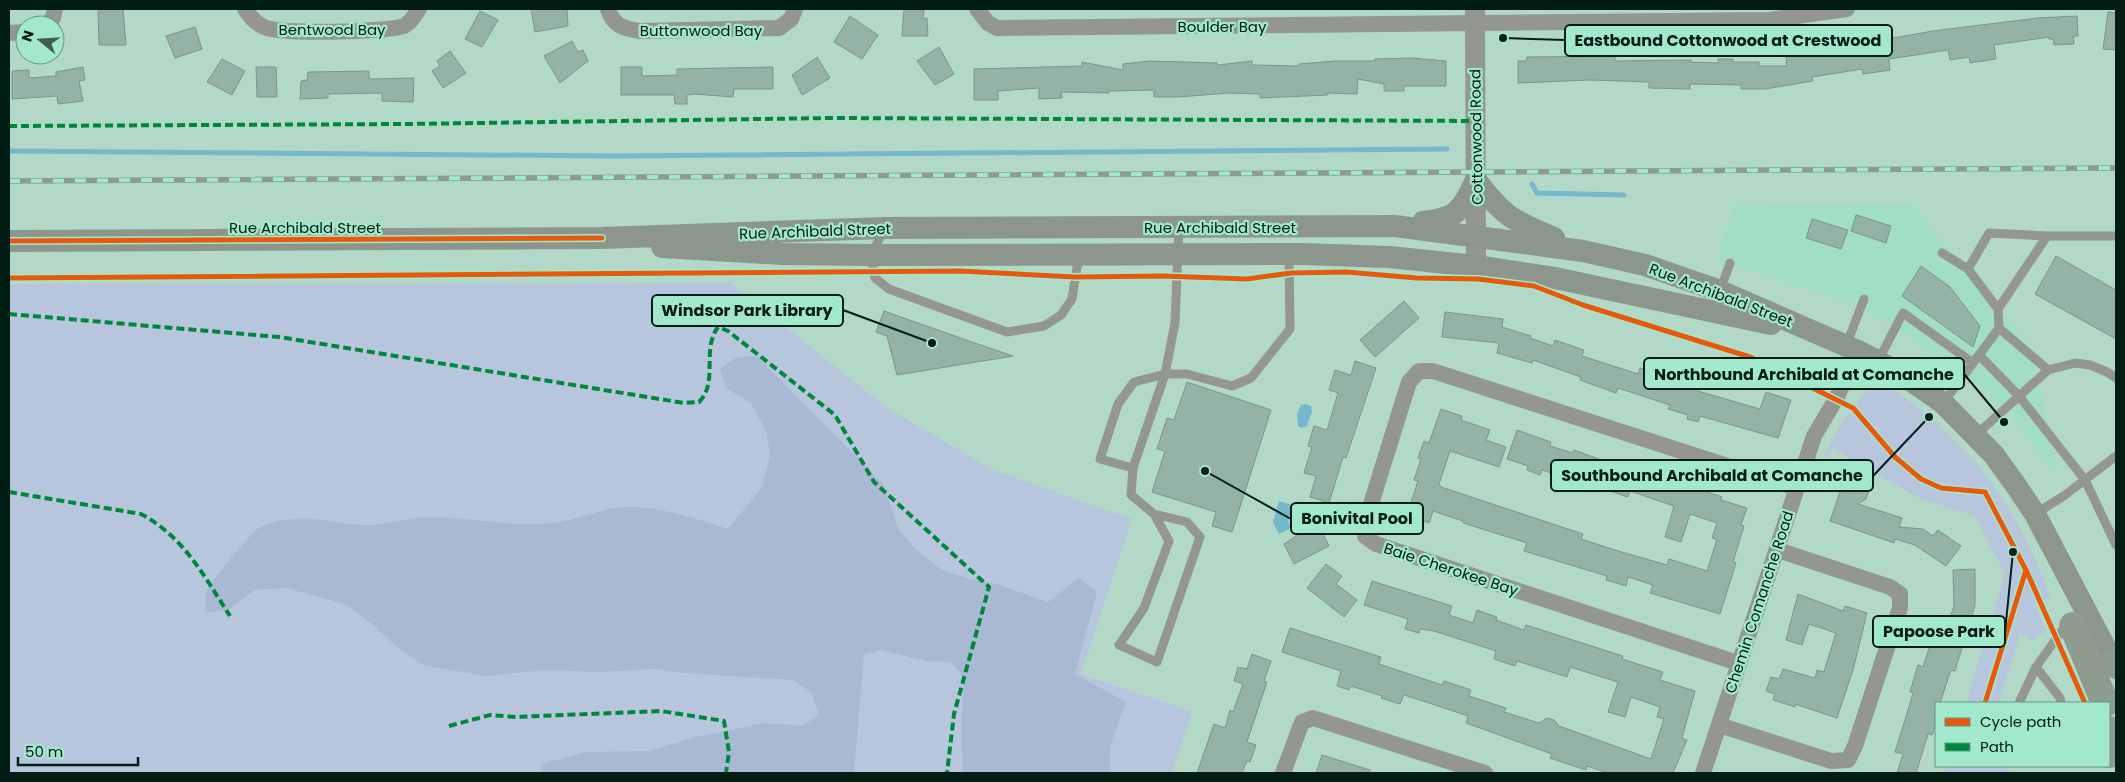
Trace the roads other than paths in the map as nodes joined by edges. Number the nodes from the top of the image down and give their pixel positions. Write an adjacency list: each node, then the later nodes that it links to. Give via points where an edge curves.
1 (245, 9): 2 (street, Bentwood Bay, via 251,19 265,28 388,30 406,25)
2 (419, 9)
3 (608, 9): 4 (street, Buttonwood Bay, via 611,20 621,28 640,31 779,28 791,19)
4 (795, 9)
5 (977, 9): 7 (street, Boulder Bay, via 988,23 997,28)
6 (1847, 9): 7 (street, Boulder Bay, via 1769,20)
7 (1475, 16): 8 (street, Cottonwood Road)
8 (1476, 180): 9 (main road, via 1464,206 1454,216); 12 (street, Cottonwood Road); 17 (main road, via 1496,207 1508,216)
9 (1395, 226): 10 (main road, Rue Archibald Street); 12 (main road, Rue Archibald Street)
10 (1179, 227): 11 (main road, Rue Archibald Street); 22 (lane)
11 (885, 228): 15 (main road, Rue Archibald Street); 20 (lane)
12 (1478, 235): 17 (main road, Rue Archibald Street); 24 (street, Cottonwood Road)
13 (2047, 236): 14 (lane); 25 (lane, via 1989,234); 28 (lane)
14 (2116, 236)
15 (602, 238): 16 (main road, Rue Archibald Street); 20 (main road, Rue Archibald Street, via 677,250)
16 (9, 241)
17 (1583, 250): 26 (main road, Rue Archibald Street, via 1645,265)
18 (1942, 253): 25 (lane)
19 (1079, 254): 20 (main road, Rue Archibald Street); 20 (lane, via 1072,299 1061,315 1044,326 1007,332 889,289 875,278); 22 (main road, Rue Archibald Street)
20 (871, 255)
21 (1289, 255): 22 (main road, Rue Archibald Street); 24 (main road, Rue Archibald Street, via 1388,257); 36 (lane, via 1290,329 1251,378 1232,386 1187,374)
22 (1179, 256): 36 (lane, via 1175,323)
23 (1730, 263): 26 (lane)
24 (1476, 266): 30 (main road, Rue Archibald Street, via 1638,294)
25 (1968, 269): 28 (lane)
26 (1720, 291): 30 (main road, Rue Archibald Street)
27 (1864, 300): 31 (lane)
28 (1998, 309): 29 (lane)
29 (1999, 328): 32 (lane); 35 (lane)
30 (1821, 335): 31 (main road, Rue Archibald Street)
31 (1852, 349): 33 (main road, Rue Archibald Street); 44 (street, Chemin Comanche Road, via 1836,399 1814,436)
32 (1979, 355): 34 (lane); 38 (lane)
33 (1878, 362): 34 (lane, via 1903,313); 39 (main road, Rue Archibald Street)
34 (1973, 363): 39 (lane)
35 (2048, 370): 37 (lane, via 2075,363 2107,372); 38 (lane)
36 (1165, 374): 42 (lane); 42 (lane, via 1134,382 1118,404 1100,460)
37 (2116, 378)
38 (2019, 396): 40 (lane); 43 (lane)
39 (1943, 403): 40 (main road, Rue Archibald Street)
40 (1976, 435): 46 (main road, Rue Archibald Street, via 1994,455)
41 (2116, 456): 43 (lane)
42 (1133, 468): 45 (lane, via 1131,495)
43 (2085, 480): 46 (lane); 47 (lane)
44 (1796, 488): 48 (street, Chemin Comanche Road); 50 (street, Baie Cherokee Bay, via 1433,371 1419,371 1409,382 1366,520 1365,536 1376,544)
45 (1154, 514): 45 (lane, via 1187,522 1200,537 1157,662 1119,645 1144,608 1169,541)
46 (2036, 517): 49 (main road, Rue Archibald Street); 51 (main road, Rue Archibald Street)
47 (2116, 545)
48 (1778, 550): 50 (street, Chemin Comanche Road); 57 (street, via 1890,587 1900,594 1900,608 1855,746 1848,760 1831,761)
49 (2072, 622): 52 (lane); 55 (highway); 56 (main road, Rue Archibald Street, via 2099,680)
50 (1738, 664): 57 (street, Chemin Comanche Road)
51 (2115, 665)
52 (2036, 667): 53 (lane); 54 (lane)
53 (2019, 702)
54 (2061, 702)
55 (2104, 702)
56 (2116, 705)
57 (1719, 725): 60 (street, Chemin Comanche Road)
58 (1283, 773): 59 (street, via 1302,722 1313,718)
59 (1484, 773)
60 (1703, 773)

